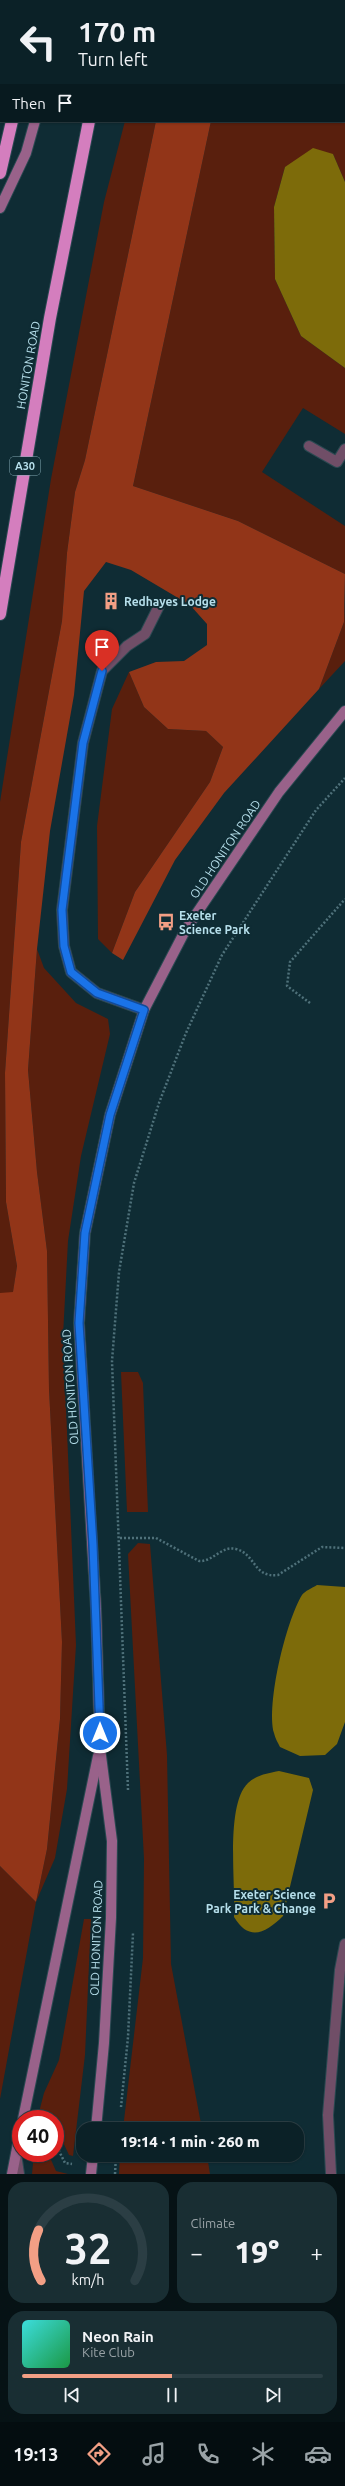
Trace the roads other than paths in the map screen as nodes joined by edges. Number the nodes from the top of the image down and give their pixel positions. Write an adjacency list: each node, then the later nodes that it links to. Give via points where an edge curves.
1 (12, 122): 4 (highway)
2 (35, 122): 5 (street, via 26,153)
3 (89, 122): 9 (highway, HONITON ROAD / A30, via 50,318)
4 (0, 173)
5 (0, 208)
6 (309, 446): 7 (street, via 337,462)
7 (345, 449)
8 (159, 606): 11 (street, via 146,634 126,646 102,671 83,743 62,910 64,946 71,972 97,993)
9 (0, 614)
10 (345, 711): 11 (street, OLD HONITON ROAD, via 279,792 186,929)
11 (144, 1010): 12 (street, OLD HONITON ROAD, via 110,1115 85,1233 79,1323 98,1638)
12 (100, 1748): 14 (street, OLD HONITON ROAD); 15 (street, OLD HONITON ROAD, via 112,1841 111,1918)
13 (345, 1944): 22 (street, via 340,1970 328,2115)
14 (25, 2110)
15 (97, 2122)
16 (14, 2162): 19 (street)
17 (18, 2162): 20 (street)
18 (92, 2162): 21 (street)
19 (12, 2174)
20 (19, 2174)
21 (91, 2174)
22 (331, 2174)

